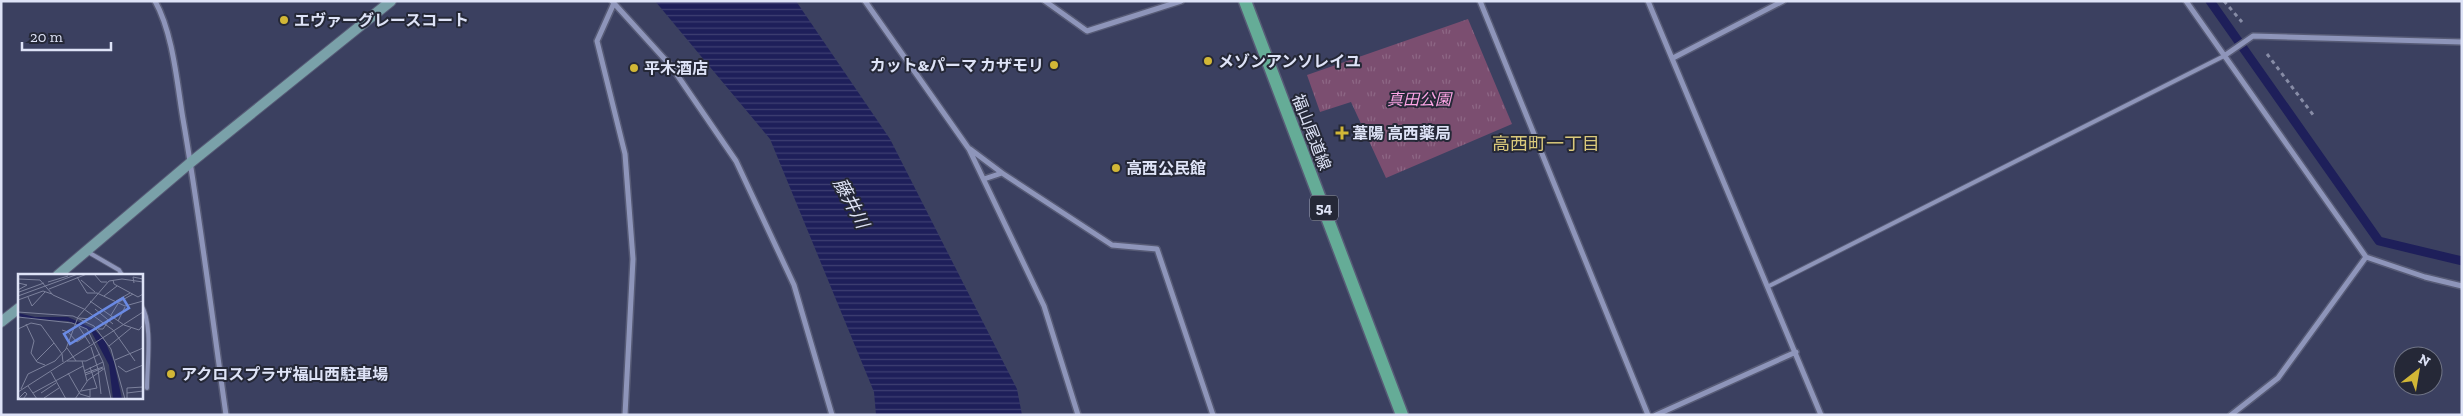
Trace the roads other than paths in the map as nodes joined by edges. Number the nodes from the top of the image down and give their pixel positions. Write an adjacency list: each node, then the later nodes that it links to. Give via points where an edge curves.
1 (155, 1): 16 (street, via 162,14)
2 (391, 1): 16 (street)
3 (866, 1): 15 (street)
4 (1044, 1): 5 (street, via 1087,31)
5 (1181, 1)
6 (1245, 1): 35 (main road, 福山尾道線 / 54)
7 (1480, 1): 36 (street)
8 (1648, 1): 14 (street)
9 (1783, 1): 14 (street)
10 (2186, 1): 13 (street)
11 (613, 2): 31 (street, via 597,41 625,154 633,259); 32 (street, via 671,66 736,161 794,285)
12 (2462, 42): 13 (street, via 2253,36)
13 (2224, 56): 20 (street); 23 (lane)
14 (1673, 58): 23 (street)
15 (969, 149): 17 (street); 18 (street)
16 (190, 163): 19 (street); 30 (street)
17 (1002, 173): 18 (street); 34 (street, via 1112,245 1157,250)
18 (984, 179): 33 (street, via 1044,306)
19 (86, 251): 21 (street); 22 (lane)
20 (2366, 257): 24 (street); 39 (street, via 2278,378)
21 (59, 274)
22 (121, 274)
23 (1769, 286): 28 (street)
24 (2462, 286)
25 (142, 305): 29 (lane, via 146,311)
26 (18, 309): 27 (street)
27 (1, 322)
28 (1796, 352): 37 (street); 38 (street)
29 (147, 388)
30 (226, 415)
31 (625, 415)
32 (832, 415)
33 (1078, 415)
34 (1213, 415)
35 (1402, 415)
36 (1648, 415)
37 (1656, 415)
38 (1821, 415)
39 (2231, 415)

